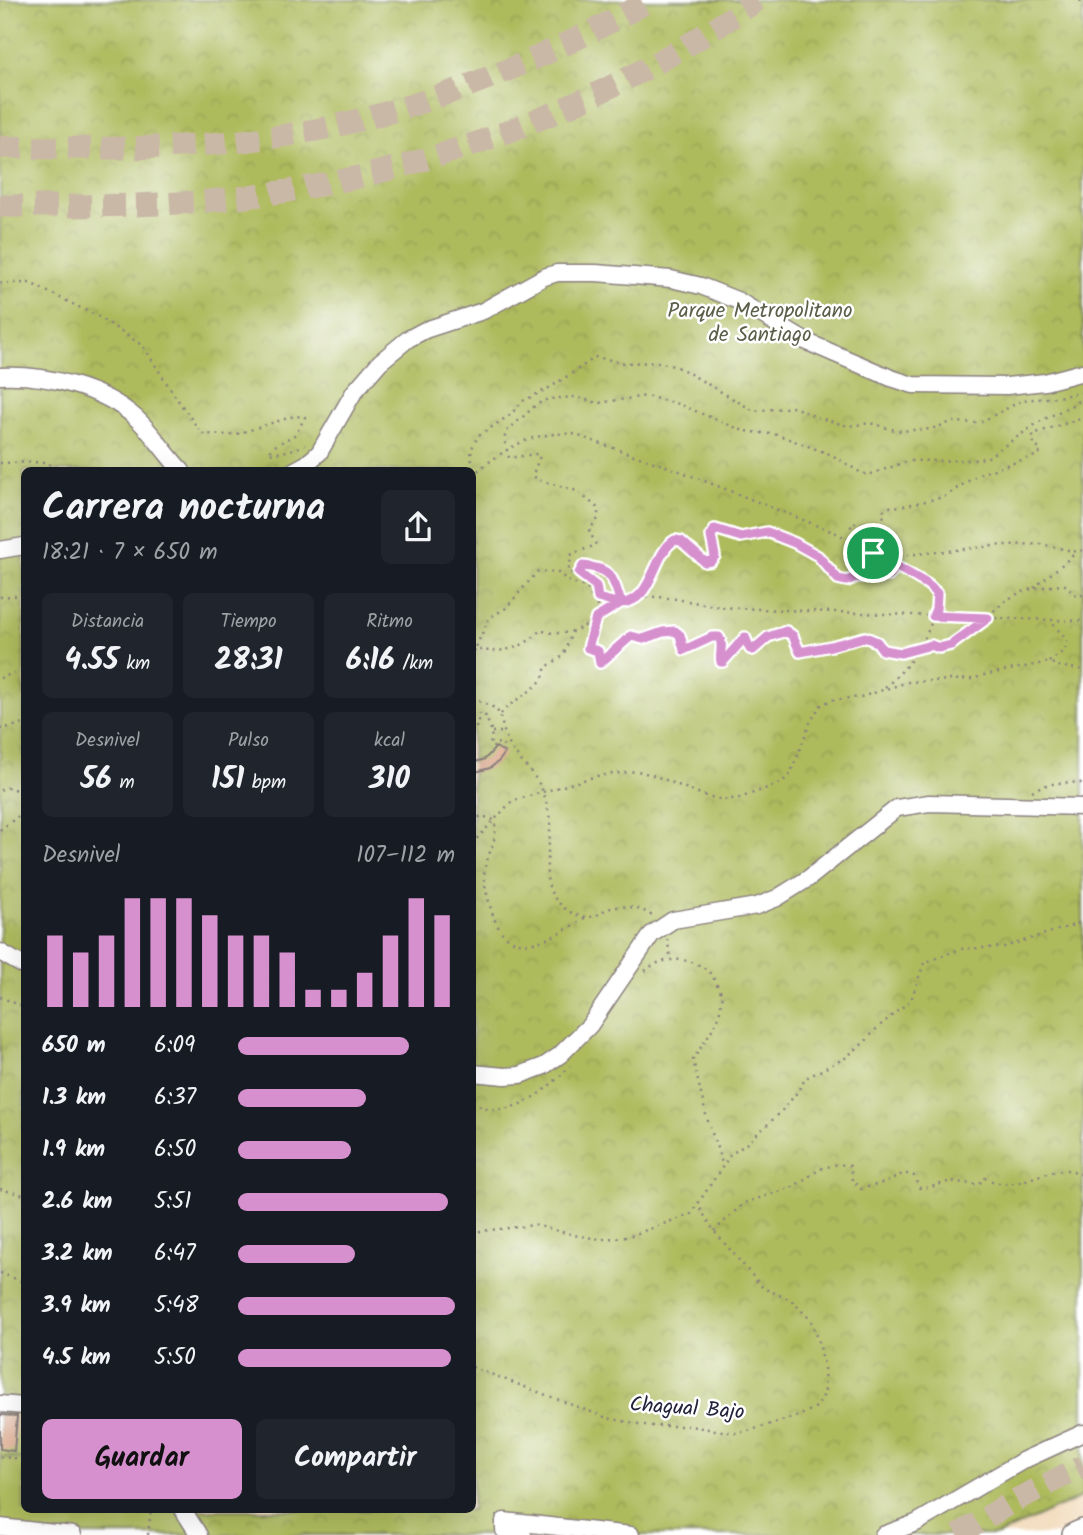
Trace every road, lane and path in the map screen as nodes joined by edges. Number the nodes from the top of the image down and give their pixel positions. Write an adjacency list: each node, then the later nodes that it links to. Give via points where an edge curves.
1 (1080, 0): 2 (path)
2 (1083, 6)
3 (0, 283): 12 (path, via 30,283 99,317 143,346 202,434 234,435 294,416 305,417 296,434 269,453 311,443)
4 (1083, 372): 13 (street, via 1007,386 913,385 805,341 739,301 701,286 671,279 557,273 483,311 408,339 371,372 318,453)
5 (0, 376): 11 (street, via 34,376 118,405 146,428)
6 (1083, 394): 8 (path, via 1076,404 988,457 909,461 871,474 778,435 744,431 646,396 598,403 575,397 548,399 507,431); 14 (path, via 1023,400 979,422 898,431 870,424 848,426 794,407 754,411 680,368 596,357 523,401 478,436 471,450)
7 (1083, 418): 19 (path, via 1033,434 1041,451 1038,456 979,474 944,496 888,507 883,524 852,523 855,535)
8 (506, 451): 15 (path); 19 (path, via 528,438 573,434 677,470); 21 (path, via 512,458 538,454 536,479 577,491 597,508 598,520 589,530 596,544 572,554 569,572)
9 (0, 463): 10 (path, via 44,462)
10 (55, 467)
11 (179, 467)
12 (296, 467)
13 (298, 467)
14 (472, 467)
15 (476, 473)
16 (21, 546): 17 (street)
17 (0, 550)
18 (1083, 550): 20 (path)
19 (871, 551): 20 (path, via 898,556 1041,544); 26 (path, via 888,565 889,576 847,581 838,579 818,556 795,543 767,532 741,537 715,529 711,561 705,562 675,540 664,548); 29 (path, via 937,593)
20 (1077, 552): 22 (path)
21 (579, 573): 27 (path, via 596,586); 28 (path, via 583,566 601,569 614,580)
22 (1034, 589): 24 (path, via 1065,585); 31 (path, via 1010,598)
23 (21, 595): 25 (path)
24 (1083, 595)
25 (0, 597)
26 (639, 597): 28 (path); 29 (path, via 734,608)
27 (598, 598): 28 (path); 30 (path); 35 (path, via 558,573 538,571 506,608 489,618)
28 (621, 603): 30 (path)
29 (933, 616): 31 (path); 36 (path)
30 (596, 618): 34 (path); 36 (path, via 588,648 598,651 600,663 631,636 643,639 675,631 684,650 719,637 721,662 745,637 753,650 768,637 786,631 800,652 865,637 892,653)
31 (988, 618): 32 (path); 36 (path, via 951,645)
32 (1049, 620): 33 (path); 38 (path, via 1067,640 1065,650)
33 (1083, 621)
34 (573, 631): 37 (path, via 554,634 540,630 519,646 489,653); 44 (path, via 563,656 545,668 537,688 509,704)
35 (476, 644)
36 (918, 648): 42 (path)
37 (476, 649)
38 (1049, 662): 39 (path); 42 (path, via 973,679 930,680)
39 (1083, 670)
40 (21, 671): 41 (path)
41 (0, 678)
42 (882, 689): 53 (path, via 820,706 790,775 781,783 740,798 703,795 637,771)
43 (476, 700): 44 (path, via 493,705)
44 (501, 715): 49 (path)
45 (21, 725): 47 (path)
46 (477, 728): 48 (path, via 483,714)
47 (0, 729)
48 (492, 732): 49 (path); 50 (path, via 490,746 503,744)
49 (505, 732): 53 (path)
50 (503, 748)
51 (1083, 783): 55 (path, via 1042,786)
52 (0, 790): 54 (path, via 9,787)
53 (543, 790): 59 (path, via 512,801); 62 (path, via 551,827 547,884 559,904 576,915)
54 (21, 793)
55 (1005, 805): 56 (street); 64 (street, via 929,803 897,808 777,898 757,906 673,920)
56 (1083, 807)
57 (21, 814): 60 (path)
58 (476, 818): 59 (path)
59 (494, 820): 61 (path); 62 (path, via 497,829 484,875 500,933 517,943 536,943)
60 (0, 830)
61 (476, 840)
62 (588, 916): 64 (path, via 608,908 632,907 647,911)
63 (1083, 922): 70 (path, via 1004,947 960,949 924,963 911,1000 845,1058 806,1078 779,1114)
64 (664, 927): 69 (street, via 652,934 590,1025 560,1055 520,1075); 70 (path, via 671,959 692,962 708,971 723,995 718,1020 693,1060)
65 (0, 952): 66 (street)
66 (21, 963)
67 (0, 997): 68 (path)
68 (21, 1006)
69 (476, 1073)
70 (723, 1164): 74 (path)
71 (1083, 1175): 76 (path, via 1067,1170 1010,1185 985,1178 978,1185 951,1181 919,1188 914,1176 904,1173 861,1189 852,1181 850,1166 838,1164 820,1169 793,1187 744,1203)
72 (0, 1189): 73 (path)
73 (21, 1194)
74 (698, 1205): 75 (path, via 691,1214 627,1237 578,1236 534,1224); 76 (path, Chagual Bajo)
75 (476, 1231)
76 (714, 1231): 79 (path, Chagual Bajo, via 763,1288 791,1300 811,1320 824,1365 825,1392 818,1406 748,1432 650,1426 607,1418)
77 (0, 1273): 78 (path)
78 (21, 1281)
79 (476, 1369)
80 (0, 1404): 81 (street)
81 (21, 1406)
82 (1083, 1433): 94 (street, via 1024,1460 916,1523)
83 (0, 1457): 84 (path)
84 (21, 1459)
85 (151, 1513): 90 (path)
86 (185, 1513): 91 (street)
87 (0, 1527): 89 (street)
88 (1083, 1531): 95 (highway)
89 (73, 1535)
90 (148, 1535)
91 (199, 1535)
92 (523, 1535): 93 (street, via 504,1530 503,1521)
93 (631, 1535)
94 (883, 1535)
95 (1074, 1535)

